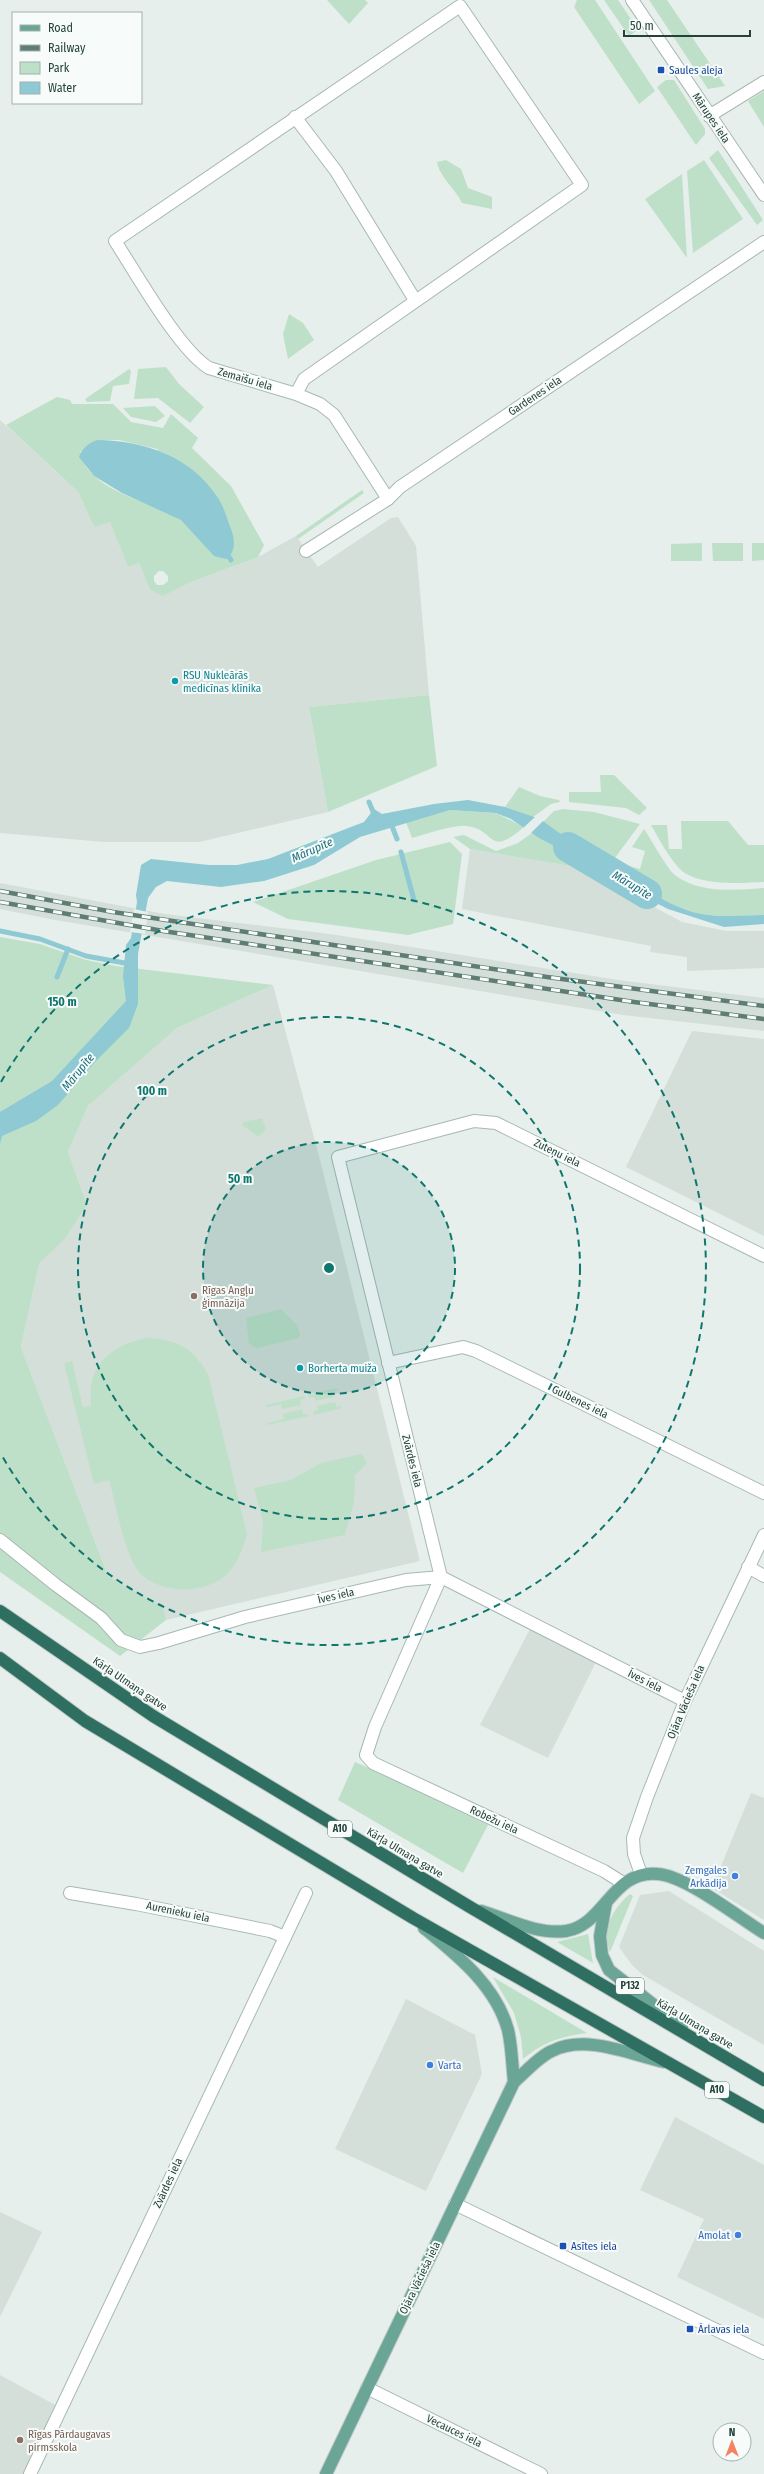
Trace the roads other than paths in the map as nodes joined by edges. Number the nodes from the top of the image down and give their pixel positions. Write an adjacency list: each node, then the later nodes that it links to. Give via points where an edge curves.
1 (632, 0): 4 (street, Mārupes iela)
2 (764, 82): 4 (street)
3 (295, 116): 7 (street, via 336,171); 7 (street, via 460,6 582,185); 8 (street, Zemaišu iela, via 115,240 166,319 199,363)
4 (709, 116): 5 (street, Mārupes iela)
5 (764, 195)
6 (764, 242): 9 (street, Gardenes iela, via 424,471)
7 (415, 300): 8 (street, via 304,379)
8 (296, 394): 9 (street, Zemaišu iela, via 320,404 334,415)
9 (388, 499): 10 (street, Gardenes iela)
10 (306, 551)
11 (338, 1156): 12 (street, Zuteņu iela, via 474,1121 496,1123); 13 (street, Zvārdes iela)
12 (764, 1256)
13 (388, 1363): 14 (street, Gulbenes iela, via 463,1348 476,1351); 19 (street, Zvārdes iela)
14 (764, 1493)
15 (764, 1535): 17 (street, Ojāra Vācieša iela)
16 (0, 1540): 19 (street, Īves iela, via 101,1618 122,1640 140,1647 268,1612 406,1580)
17 (748, 1567): 18 (street); 22 (street, Ojāra Vācieša iela)
18 (764, 1576)
19 (440, 1577): 22 (street, Īves iela); 24 (street, Robežu iela, via 375,1727 366,1755 373,1763 604,1871)
20 (0, 1611): 28 (highway, Kārļa Ulmaņa gatve / A10, via 153,1716)
21 (0, 1658): 29 (highway, A10, via 85,1721)
22 (685, 1701): 23 (street, Ojāra Vācieša iela, via 633,1838 634,1854)
23 (641, 1874): 24 (main road); 30 (main road, via 659,1874 679,1880)
24 (623, 1883): 27 (main road)
25 (306, 1892): 31 (street, Zvārdes iela)
26 (70, 1893): 31 (street, Aurenieku iela, via 270,1931)
27 (606, 1903): 28 (main road, via 583,1923 568,1931 540,1929); 32 (main road, P132, via 600,1936 602,1955 609,1970)
28 (470, 1907): 32 (highway, Kārļa Ulmaņa gatve / A10)
29 (413, 1918): 33 (highway, A10); 35 (main road, via 468,1965 502,2013 508,2031)
30 (763, 1932)
31 (285, 1937): 40 (street, Zvārdes iela)
32 (705, 2045): 34 (highway, Kārļa Ulmaņa gatve / A10)
33 (670, 2064): 35 (main road, Ojāra Vācieša iela, via 588,2044 552,2051); 36 (highway, A10)
34 (764, 2080)
35 (514, 2082): 37 (main road, Ojāra Vācieša iela)
36 (764, 2117)
37 (455, 2204): 38 (street); 39 (main road, Ojāra Vācieša iela)
38 (764, 2353)
39 (367, 2388): 41 (main road, Ojāra Vācieša iela); 42 (street, Vecauces iela)
40 (30, 2474)
41 (326, 2474)
42 (541, 2474)

